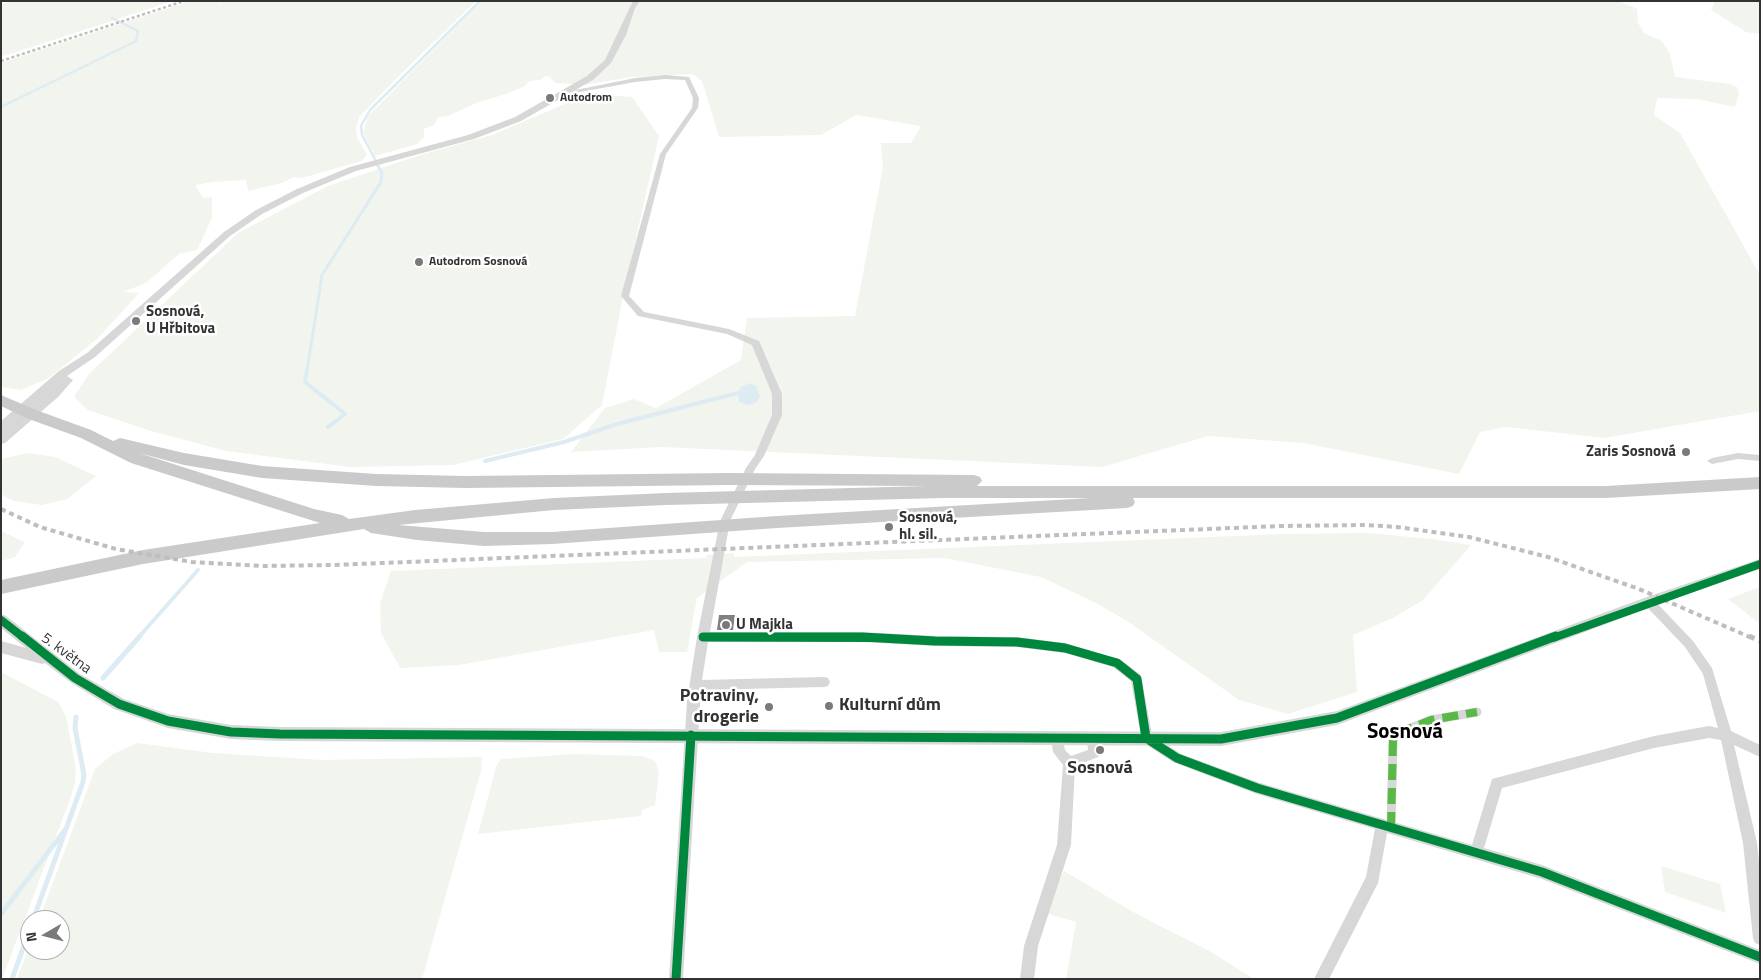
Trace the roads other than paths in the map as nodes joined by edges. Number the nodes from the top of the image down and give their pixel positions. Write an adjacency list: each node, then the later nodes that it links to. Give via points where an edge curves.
1 (637, 1): 2 (street, via 608,61 590,78)
2 (564, 93): 4 (street, via 518,119 472,137 353,169 259,212 226,234 91,355 54,394); 19 (street, via 635,80 687,78 696,98 695,108 663,154 625,296 640,314 729,332 756,343 777,394 778,415 724,521)
3 (1, 400): 4 (main road)
4 (26, 412): 5 (street); 6 (main road); 7 (street)
5 (1, 428)
6 (86, 434): 12 (main road, via 184,459 323,478 457,482 939,480); 14 (main road, via 138,459 314,515 366,527 484,539 592,536)
7 (1, 440)
8 (1760, 458): 9 (street, via 1738,456)
9 (1712, 461)
10 (1760, 483): 12 (main road, via 1606,492)
11 (1760, 490): 14 (main road, via 1610,500 1490,503)
12 (1220, 493): 13 (main road, via 944,492)
13 (752, 497): 14 (main road); 16 (main road, via 615,501 415,516 291,532 143,557)
14 (1136, 502)
15 (1760, 564): 17 (street, 5. května)
16 (1, 587)
17 (1649, 602): 26 (street, via 1689,644 1708,672); 29 (street, 5. května, via 1337,718 1221,738)
18 (1, 620): 21 (street, 5. května)
19 (703, 637): 23 (street); 29 (street, via 862,637 1017,642 1065,648 1117,663 1137,679)
20 (1, 647): 21 (street)
21 (50, 660): 25 (street, 5. května, via 119,704 168,721 212,730 252,733)
22 (824, 682): 23 (street)
23 (695, 685): 25 (street)
24 (1477, 712): 32 (street, via 1431,720 1396,734)
25 (691, 734): 27 (street, 5. května); 36 (street)
26 (1726, 735): 30 (street); 33 (street, via 1709,732 1654,742 1497,783); 34 (street, via 1750,843)
27 (1058, 737): 28 (street, 5. května); 31 (street, via 1059,752)
28 (1093, 738): 29 (street, 5. května); 31 (street, via 1094,753)
29 (1146, 738): 32 (street, via 1177,758 1248,785)
30 (1760, 750)
31 (1069, 763): 37 (street, via 1064,845 1031,946)
32 (1386, 826): 33 (street); 38 (street, via 1373,878)
33 (1476, 852): 35 (street, via 1542,872)
34 (1760, 938)
35 (1760, 957)
36 (676, 979)
37 (1027, 979)
38 (1321, 979)

